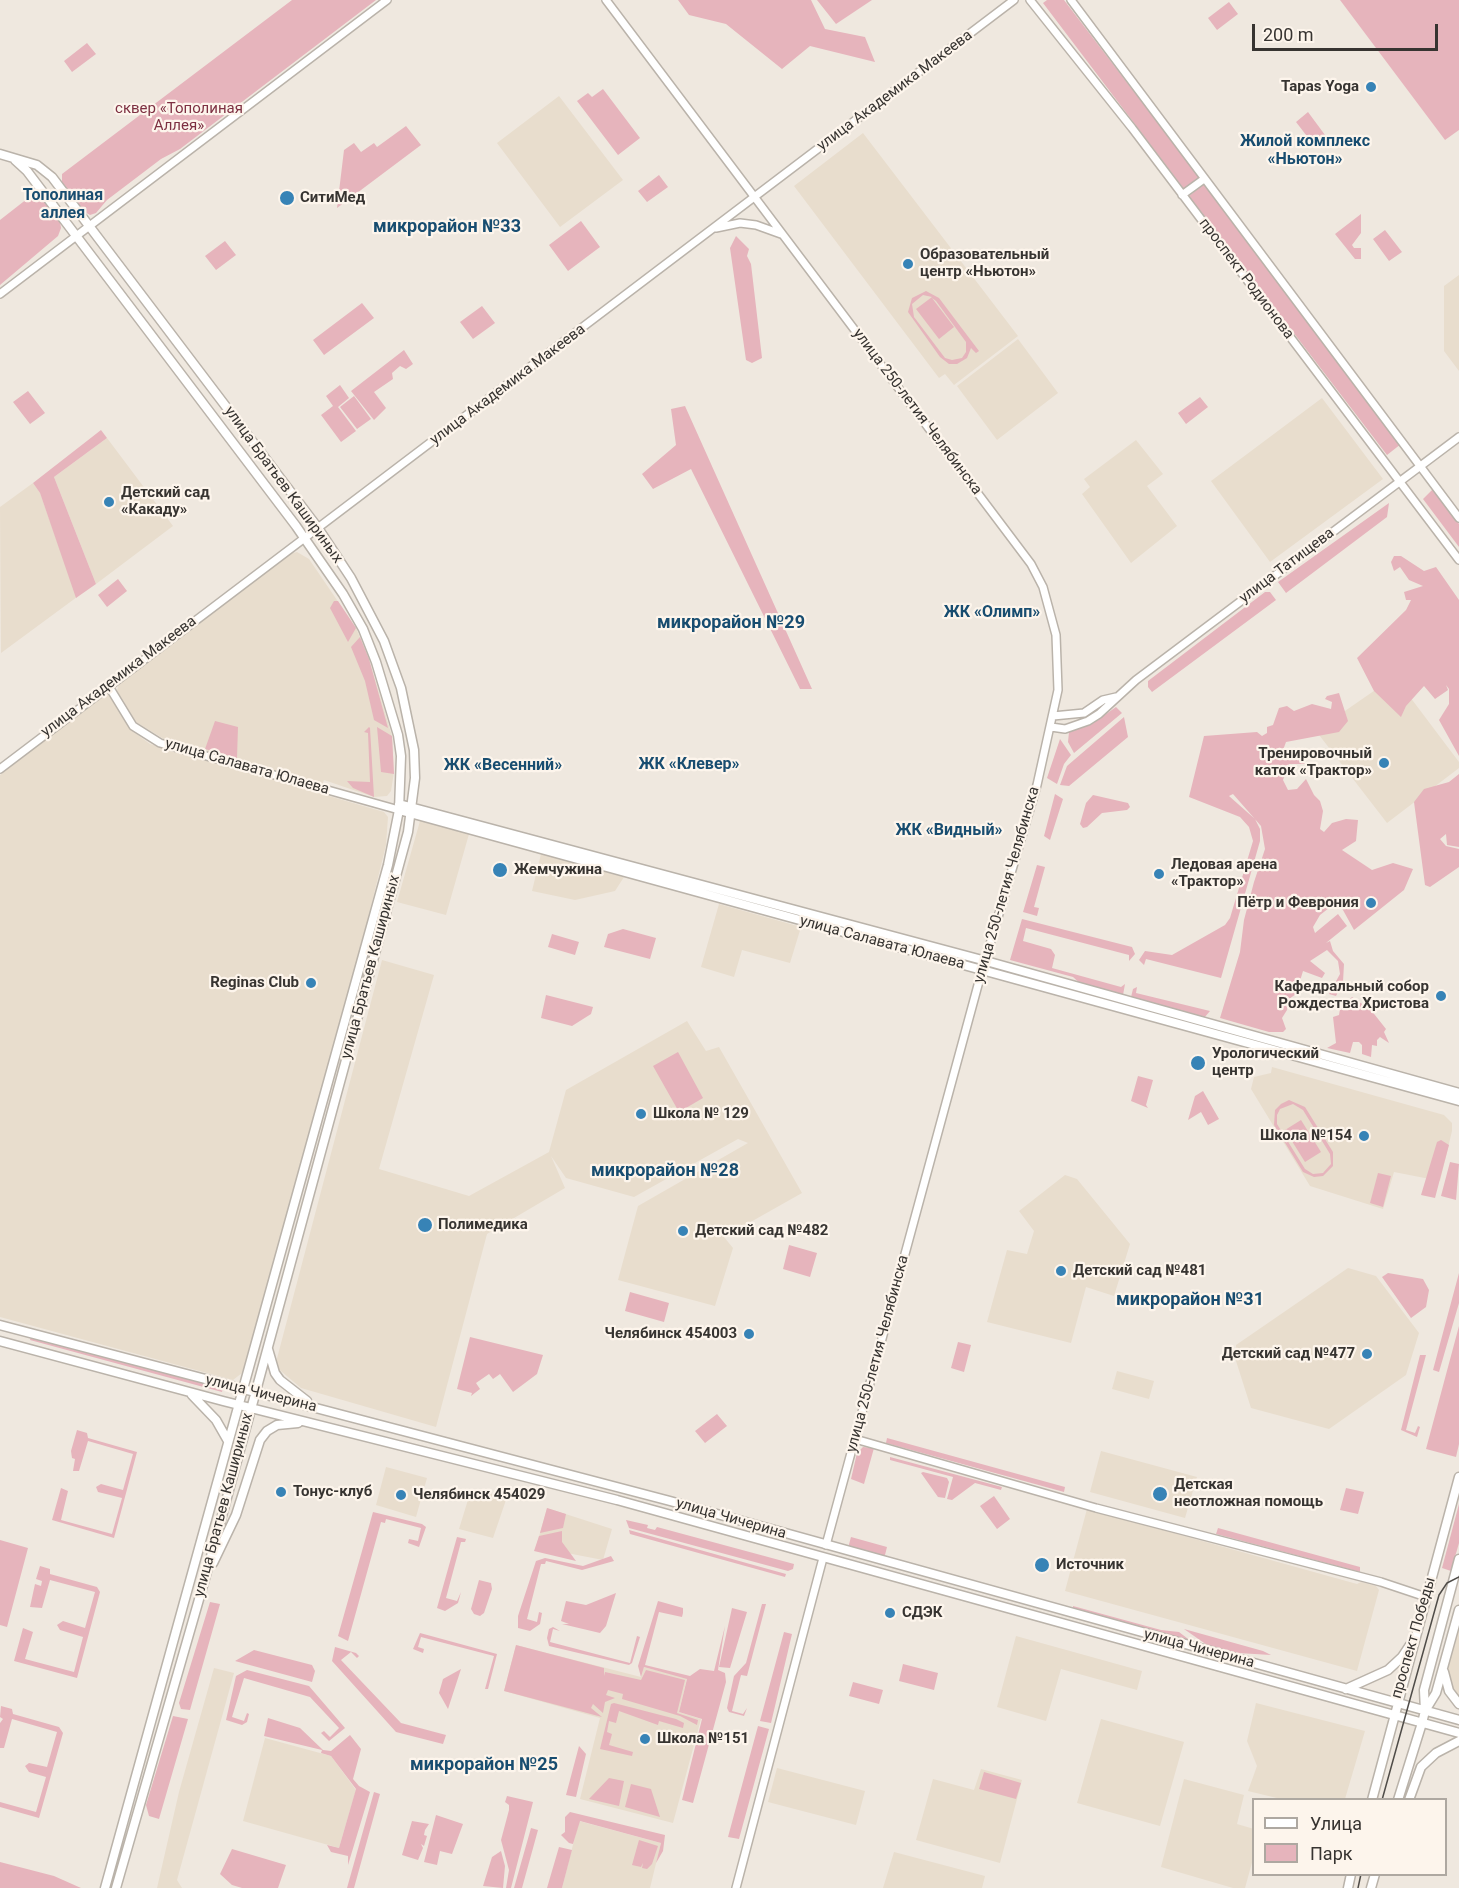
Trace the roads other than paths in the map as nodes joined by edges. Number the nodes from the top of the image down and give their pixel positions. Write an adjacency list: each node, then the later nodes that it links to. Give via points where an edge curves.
1 (387, 0): 10 (street)
2 (606, 0): 9 (street, улица 250-летия Челябинска)
3 (1014, 0): 9 (street, улица Академика Макеева)
4 (1030, 0): 8 (street, проспект Родионова)
5 (1071, 0): 7 (street, проспект Родионова)
6 (5, 155): 10 (main road, улица Братьев Кашириных, via 47,171); 13 (main road, улица Братьев Кашириных, via 27,171)
7 (1204, 179): 8 (street); 16 (street, проспект Родионова)
8 (1182, 195): 17 (street, проспект Родионова)
9 (755, 197): 11 (street, улица Академика Макеева); 12 (street, улица 250-летия Челябинска)
10 (89, 225): 13 (street); 19 (main road, улица Братьев Кашириных)
11 (714, 229): 12 (street, via 756,225); 19 (street, улица Академика Макеева)
12 (783, 235): 24 (street, улица 250-летия Челябинска, via 1031,564 1043,587 1056,635 1058,690)
13 (76, 236): 14 (street); 20 (main road, улица Братьев Кашириных)
14 (0, 294)
15 (1459, 437): 16 (street, улица Татищева)
16 (1421, 466): 17 (street, улица Татищева); 18 (street, проспект Родионова)
17 (1399, 482): 21 (street, проспект Родионова); 23 (street, улица Татищева)
18 (1459, 518)
19 (318, 528): 20 (street, улица Академика Макеева); 28 (main road, улица Братьев Кашириных, via 370,611 400,688 413,744)
20 (305, 537): 22 (street, улица Академика Макеева); 27 (main road, улица Братьев Кашириных, via 363,628 376,662 398,735)
21 (1459, 560)
22 (108, 685): 26 (street, улица Академика Макеева); 27 (street, улица Салавата Юлаева, via 133,726 160,743)
23 (1116, 697): 24 (street, улица Татищева, via 1103,700 1084,713); 25 (street, улица Татищева, via 1088,721 1065,729)
24 (1053, 716): 25 (street, улица 250-летия Челябинска)
25 (1051, 727): 31 (street, улица 250-летия Челябинска)
26 (0, 769)
27 (399, 807): 28 (main road, улица Салавата Юлаева); 29 (main road, улица Братьев Кашириных)
28 (412, 810): 30 (main road, улица Братьев Кашириных); 31 (main road, улица Салавата Юлаева)
29 (377, 904): 30 (main road); 37 (main road, улица Братьев Кашириных)
30 (387, 907): 36 (main road, улица Братьев Кашириных)
31 (985, 966): 32 (main road, улица Салавата Юлаева); 33 (main road, улица Салавата Юлаева); 44 (street, улица 250-летия Челябинска)
32 (1459, 1093)
33 (1459, 1101)
34 (0, 1325): 37 (main road, улица Чичерина)
35 (0, 1341): 38 (main road, улица Чичерина)
36 (267, 1346): 39 (main road, улица Братьев Кашириных); 42 (main road, via 280,1380 299,1398)
37 (242, 1389): 39 (main road, улица Чичерина); 40 (main road, улица Братьев Кашириных)
38 (189, 1392): 40 (main road, улица Чичерина); 45 (main road, via 216,1420)
39 (255, 1393): 41 (main road, улица Братьев Кашириных); 42 (main road, улица Чичерина)
40 (238, 1405): 41 (main road, улица Чичерина); 45 (main road, улица Братьев Кашириных)
41 (250, 1408): 43 (main road, улица Чичерина); 50 (main road, улица Братьев Кашириных)
42 (324, 1409): 47 (main road, улица Чичерина)
43 (319, 1425): 48 (main road, улица Чичерина, via 617,1500); 50 (main road, via 285,1423 267,1431 260,1440 236,1515)
44 (855, 1439): 47 (street, улица 250-летия Челябинска); 51 (street)
45 (228, 1441): 69 (main road, улица Братьев Кашириных)
46 (1459, 1477): 51 (main road, проспект Победы)
47 (826, 1545): 48 (main road, улица 250-летия Челябинска); 53 (main road, улица Чичерина)
48 (823, 1558): 55 (main road, улица Чичерина); 71 (street, улица 250-летия Челябинска)
49 (1459, 1559): 60 (main road, проспект Победы, via 1424,1690)
50 (204, 1582): 70 (main road, улица Братьев Кашириных)
51 (1426, 1597): 54 (main road, проспект Победы)
52 (1459, 1610): 56 (main road)
53 (1117, 1626): 55 (main road); 57 (main road, улица Чичерина)
54 (1415, 1637): 57 (main road, via 1388,1670); 58 (main road, проспект Победы)
55 (1114, 1638): 61 (main road, улица Чичерина)
56 (1444, 1663): 59 (main road, via 1444,1679); 60 (main road, via 1436,1693)
57 (1345, 1689): 58 (main road, улица Чичерина)
58 (1396, 1703): 60 (main road, улица Чичерина); 61 (main road, проспект Победы)
59 (1459, 1704)
60 (1425, 1711): 62 (main road, улица Чичерина); 63 (main road, проспект Победы)
61 (1393, 1715): 63 (main road, улица Чичерина); 66 (main road, проспект Победы)
62 (1459, 1720)
63 (1422, 1723): 64 (main road, улица Чичерина); 67 (main road, проспект Победы)
64 (1459, 1733)
65 (1459, 1741): 68 (main road, via 1436,1753 1421,1767)
66 (1372, 1798)
67 (1399, 1798)
68 (1410, 1798)
69 (105, 1888)
70 (116, 1888)
71 (736, 1888)

